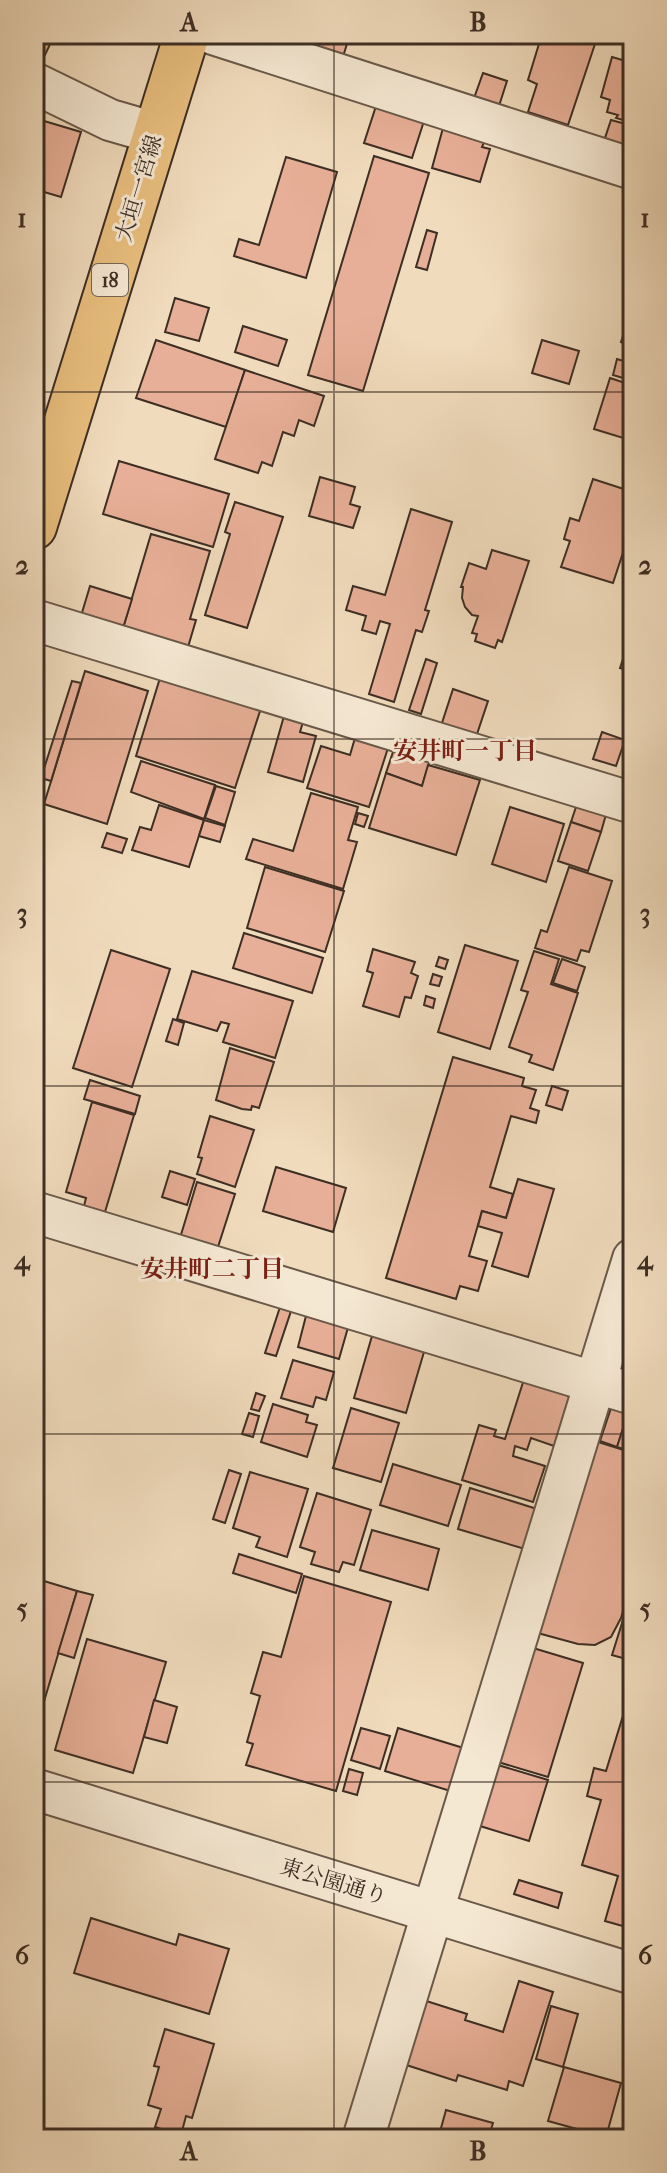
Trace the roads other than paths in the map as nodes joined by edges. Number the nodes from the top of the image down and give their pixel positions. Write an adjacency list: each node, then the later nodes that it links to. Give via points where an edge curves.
1 (187, 34): 4 (main road, 大垣一宮線 / 18)
2 (213, 34): 5 (street)
3 (34, 83): 4 (street, via 110,120)
4 (155, 133): 6 (main road, 大垣一宮線 / 18)
5 (633, 169)
6 (34, 527)
7 (34, 620): 8 (street)
8 (633, 803)
9 (34, 1212): 11 (street)
10 (633, 1259): 11 (street)
11 (595, 1382): 12 (street); 14 (street)
12 (633, 1394)
13 (34, 1789): 14 (street, 東公園通り)
14 (434, 1911): 15 (street, 東公園通り); 16 (street)
15 (633, 1974)
16 (363, 2139)

